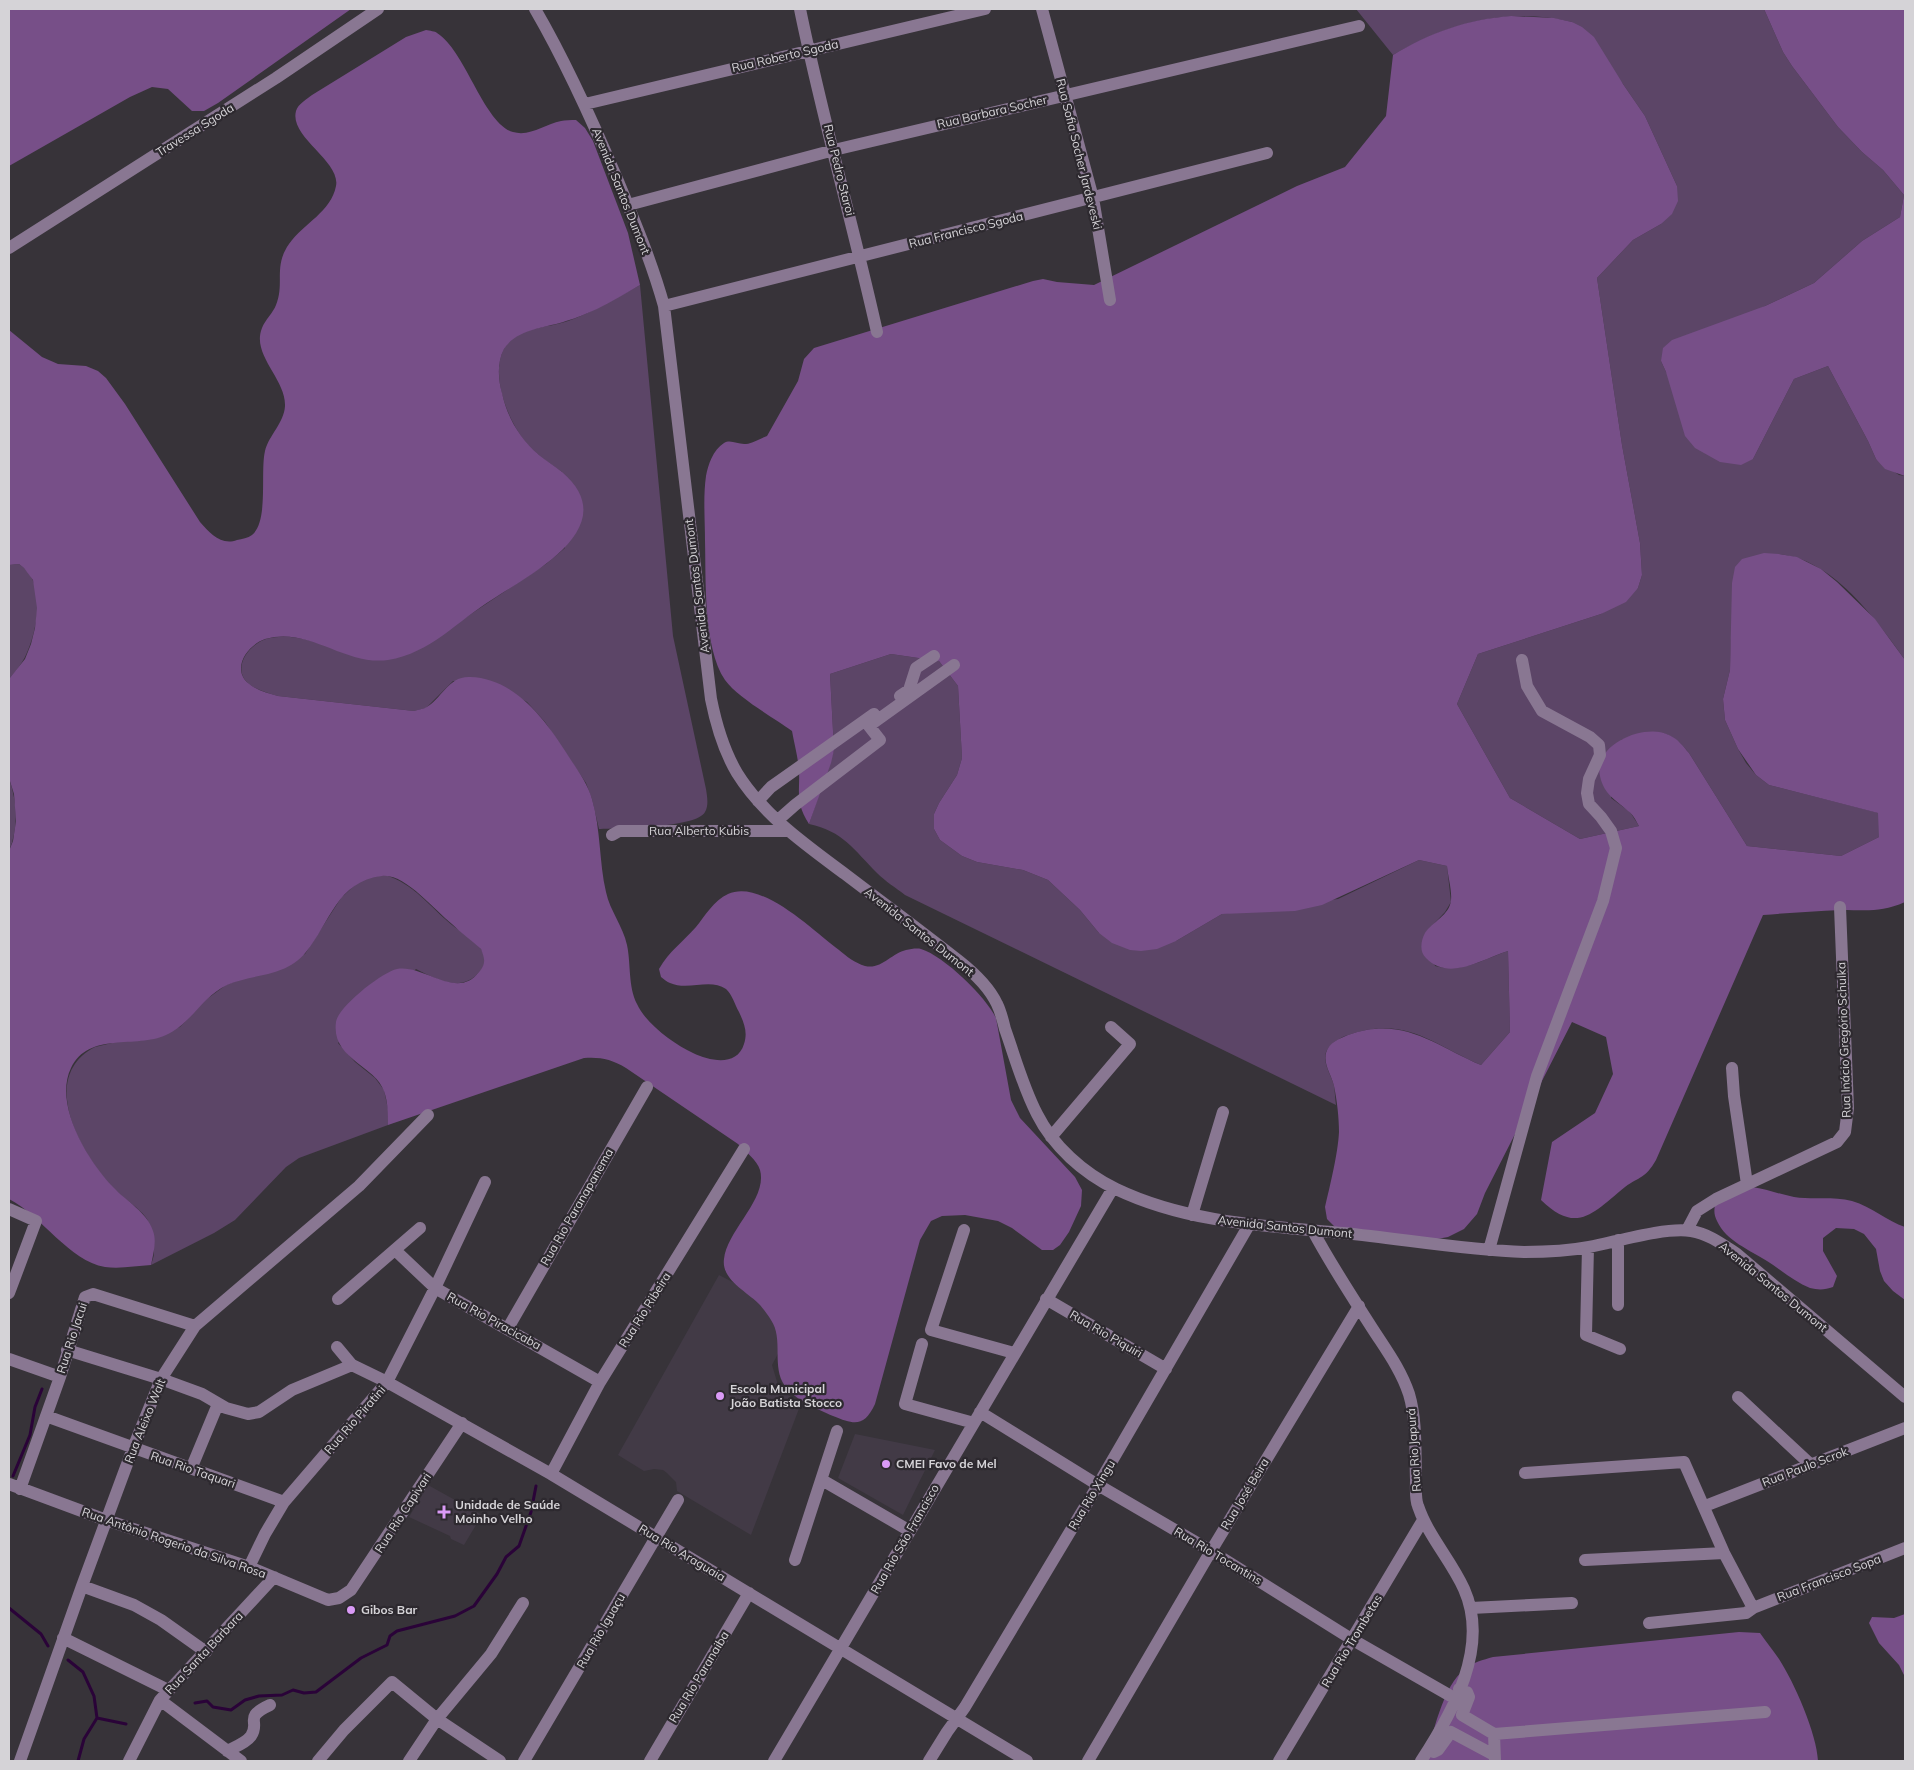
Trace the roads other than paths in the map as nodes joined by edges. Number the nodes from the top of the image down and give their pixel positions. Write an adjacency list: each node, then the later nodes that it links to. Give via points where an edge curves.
1 (378, 9): 14 (street, Travessa Sgoda)
2 (535, 9): 9 (street, Avenida Santos Dumont)
3 (800, 9): 7 (street, Rua Pedro Staroi)
4 (985, 9): 7 (street, Rua Roberto Sgoda)
5 (1042, 9): 8 (street, Rua Sofia Socher Jardeveski)
6 (1358, 26): 8 (street, Rua Barbara Socher)
7 (809, 50): 9 (street, Rua Roberto Sgoda); 10 (street, Rua Pedro Staroi)
8 (1066, 95): 10 (street, Rua Barbara Socher); 12 (street, Rua Sofia Socher Jardeveski)
9 (585, 104): 13 (street, Avenida Santos Dumont)
10 (834, 150): 13 (street, Rua Barbara Socher); 15 (street, Rua Pedro Staroi)
11 (1268, 153): 12 (street, Rua Francisco Sgoda)
12 (1092, 198): 15 (street, Rua Francisco Sgoda); 16 (street, Rua Sofia Socher Jardeveski)
13 (628, 205): 17 (street, Avenida Santos Dumont, via 656,276)
14 (9, 248)
15 (861, 256): 17 (street, Rua Francisco Sgoda); 18 (street, Rua Pedro Staroi)
16 (1110, 300)
17 (664, 306): 22 (street, Avenida Santos Dumont, via 711,700 736,771)
18 (877, 332)
19 (934, 656): 22 (street, via 916,668 908,690 771,787)
20 (1522, 660): 47 (street, via 1527,686 1542,711 1590,737 1598,745 1600,755 1589,779 1587,794 1589,804 1611,832 1616,848 1603,901 1536,1076)
21 (954, 665): 23 (street, via 869,726 880,740)
22 (758, 801): 23 (street, Avenida Santos Dumont)
23 (778, 820): 24 (street, Avenida Santos Dumont)
24 (788, 831): 25 (street, Rua Alberto Kubis, via 619,830); 32 (street, Avenida Santos Dumont, via 929,937 984,984 997,1003 1024,1084)
25 (612, 835)
26 (1840, 907): 35 (street, Rua Inácio Gregório Schulka, via 1848,1108 1846,1132 1838,1142)
27 (1111, 1027): 32 (street, via 1130,1044)
28 (1732, 1068): 35 (street)
29 (647, 1087): 55 (street, Rua Rio Paranapanema)
30 (1223, 1112): 38 (street)
31 (428, 1115): 54 (street, Rua Aleixo Walt, via 360,1186)
32 (1051, 1137): 36 (street, Avenida Santos Dumont, via 1077,1164)
33 (744, 1149): 67 (street, Rua Rio Ribeira)
34 (485, 1182): 48 (street, Rua Rio Piratini)
35 (1747, 1184): 42 (street, Rua Inácio Gregório Schulka, via 1698,1212)
36 (1113, 1188): 38 (street, Avenida Santos Dumont); 51 (street, Rua Rio São Francisco)
37 (9, 1209): 49 (street, via 36,1221)
38 (1192, 1215): 39 (street, Avenida Santos Dumont)
39 (1249, 1225): 43 (street, Avenida Santos Dumont); 63 (street, Rua Rio Xingu)
40 (420, 1228): 46 (street)
41 (964, 1230): 60 (street, via 931,1330)
42 (1687, 1230): 44 (street, Avenida Santos Dumont); 69 (street, Avenida Santos Dumont, via 1717,1240 1737,1254)
43 (1313, 1231): 47 (street, Avenida Santos Dumont); 53 (street, Rua Rio Japurá)
44 (1618, 1240): 45 (street, Avenida Santos Dumont); 52 (street)
45 (1588, 1247): 47 (street, Avenida Santos Dumont, via 1563,1251); 58 (street, via 1586,1335)
46 (395, 1250): 48 (street, Rua Rio Piracicaba); 50 (street)
47 (1489, 1250)
48 (435, 1288): 55 (street, Rua Rio Piracicaba); 66 (street, Rua Rio Piratini)
49 (9, 1293)
50 (338, 1299)
51 (1046, 1299): 60 (street, Rua Rio São Francisco); 63 (street, Rua Rio Piquiri)
52 (1618, 1305)
53 (1358, 1306): 88 (street, Rua Rio Japurá, via 1400,1371 1409,1395 1414,1416 1417,1504); 92 (street, Rua José Beira)
54 (195, 1326): 59 (street, Rua Rio Jacui, via 93,1294 85,1297); 65 (street, Rua Aleixo Walt)
55 (508, 1328): 67 (street, Rua Rio Piracicaba)
56 (922, 1344): 72 (street, Rua Rio Tocantins, via 905,1404)
57 (337, 1347): 62 (street, Rua Rio Araguaia)
58 (1620, 1349)
59 (67, 1350): 64 (street, Rua Rio Jacui); 65 (street)
60 (1014, 1354): 72 (street, Rua Rio São Francisco)
61 (9, 1359): 64 (street)
62 (352, 1365): 66 (street, Rua Rio Araguaia); 70 (street, via 292,1390 259,1412 240,1413)
63 (1166, 1369): 83 (street, Rua Rio Xingu)
64 (60, 1377): 71 (street, Rua Rio Jacui)
65 (161, 1379): 70 (street, via 202,1394); 76 (street, Rua Aleixo Walt)
66 (387, 1382): 73 (street, Rua Rio Araguaia); 85 (street, Rua Rio Piratini)
67 (600, 1382): 79 (street, Rua Rio Ribeira)
68 (1738, 1397): 77 (street)
69 (1905, 1397)
70 (218, 1404): 78 (street)
71 (46, 1416): 76 (street, Rua Rio Taquari); 82 (street, Rua Rio Jacui)
72 (977, 1417): 83 (street, Rua Rio Tocantins); 89 (street, Rua Rio São Francisco)
73 (462, 1423): 79 (street, Rua Rio Araguaia); 100 (street, Rua Rio Capivari, via 352,1590)
74 (1905, 1428): 77 (street, Rua Paulo Scrok)
75 (837, 1431): 81 (street)
76 (133, 1448): 78 (street, Rua Rio Taquari); 87 (street, Rua Aleixo Walt)
77 (1810, 1464): 86 (street, Rua Paulo Scrok)
78 (191, 1469): 85 (street, Rua Rio Taquari)
79 (551, 1474): 90 (street, Rua Rio Araguaia)
80 (1525, 1474): 86 (street, via 1684,1462)
81 (822, 1480): 89 (street); 94 (street)
82 (15, 1486): 87 (street, Rua Antônio Rogerio da Silva Rosa)
83 (1098, 1486): 92 (street, Rua Rio Tocantins); 117 (street, Rua Rio Xingu)
84 (678, 1500): 90 (street, Rua Rio Iguaçu)
85 (284, 1502): 96 (street, Rua Rio Piratini)
86 (1705, 1506): 93 (street)
87 (106, 1520): 96 (street, Rua Antônio Rogerio da Silva Rosa); 98 (street, Rua Aleixo Walt)
88 (1423, 1520): 103 (street, Rua Rio Japurá, via 1464,1588); 107 (street, Rua Rio Trombetas)
89 (910, 1532): 108 (street, Rua Rio São Francisco)
90 (656, 1537): 99 (street, Rua Rio Araguaia); 129 (street, Rua Rio Iguaçu)
91 (1905, 1548): 104 (street, Rua Francisco Sopa)
92 (1210, 1550): 107 (street, Rua Rio Tocantins); 134 (street, Rua José Beira)
93 (1724, 1553): 95 (street); 104 (street)
94 (795, 1560)
95 (1585, 1560)
96 (248, 1567): 97 (street, Rua Antônio Rogerio da Silva Rosa)
97 (274, 1577): 100 (street, Rua Antônio Rogerio da Silva Rosa, via 328,1600); 109 (street, Rua Santa Barbara)
98 (82, 1586): 106 (street, Rua Aleixo Walt); 109 (street, via 134,1605)
99 (749, 1593): 108 (street, Rua Rio Araguaia); 130 (street, Rua Rio Paranaiba)
100 (339, 1598)
101 (523, 1602): 116 (street, via 491,1654)
102 (1572, 1603): 103 (street)
103 (1471, 1608): 111 (street, Rua Rio Japurá, via 1472,1649)
104 (1753, 1608): 105 (street, Rua Francisco Sopa, via 1746,1613)
105 (1649, 1623)
106 (63, 1638): 110 (street); 123 (street, Rua Aleixo Walt)
107 (1352, 1640): 111 (street, Rua Rio Tocantins); 135 (street, Rua Rio Trombetas)
108 (841, 1648): 117 (street, Rua Rio Araguaia); 131 (street, Rua Rio São Francisco)
109 (206, 1652): 110 (street, Rua Santa Barbara)
110 (168, 1690): 112 (street, Rua Santa Barbara)
111 (1458, 1694): 115 (street, via 1467,1692 1469,1697); 120 (street, Rua Rio Japurá)
112 (160, 1700): 121 (street); 124 (street, Rua Santa Barbara)
113 (270, 1705): 121 (street, via 255,1714 250,1738)
114 (1765, 1712): 119 (street)
115 (1462, 1715): 118 (street); 119 (street)
116 (437, 1719): 126 (street, via 392,1682); 127 (street); 128 (street)
117 (957, 1719): 132 (street, Rua Rio Xingu); 133 (street, Rua Rio Araguaia)
118 (1451, 1732): 120 (street, via 1438,1750); 122 (street)
119 (1494, 1734): 122 (street)
120 (1428, 1750): 136 (street, Rua Rio Japurá)
121 (228, 1751): 125 (street)
122 (1494, 1758)
123 (20, 1761)
124 (129, 1761)
125 (241, 1761)
126 (318, 1761)
127 (409, 1761)
128 (500, 1761)
129 (524, 1761)
130 (650, 1761)
131 (774, 1761)
132 (929, 1761)
133 (1027, 1761)
134 (1088, 1761)
135 (1280, 1761)
136 (1421, 1761)

